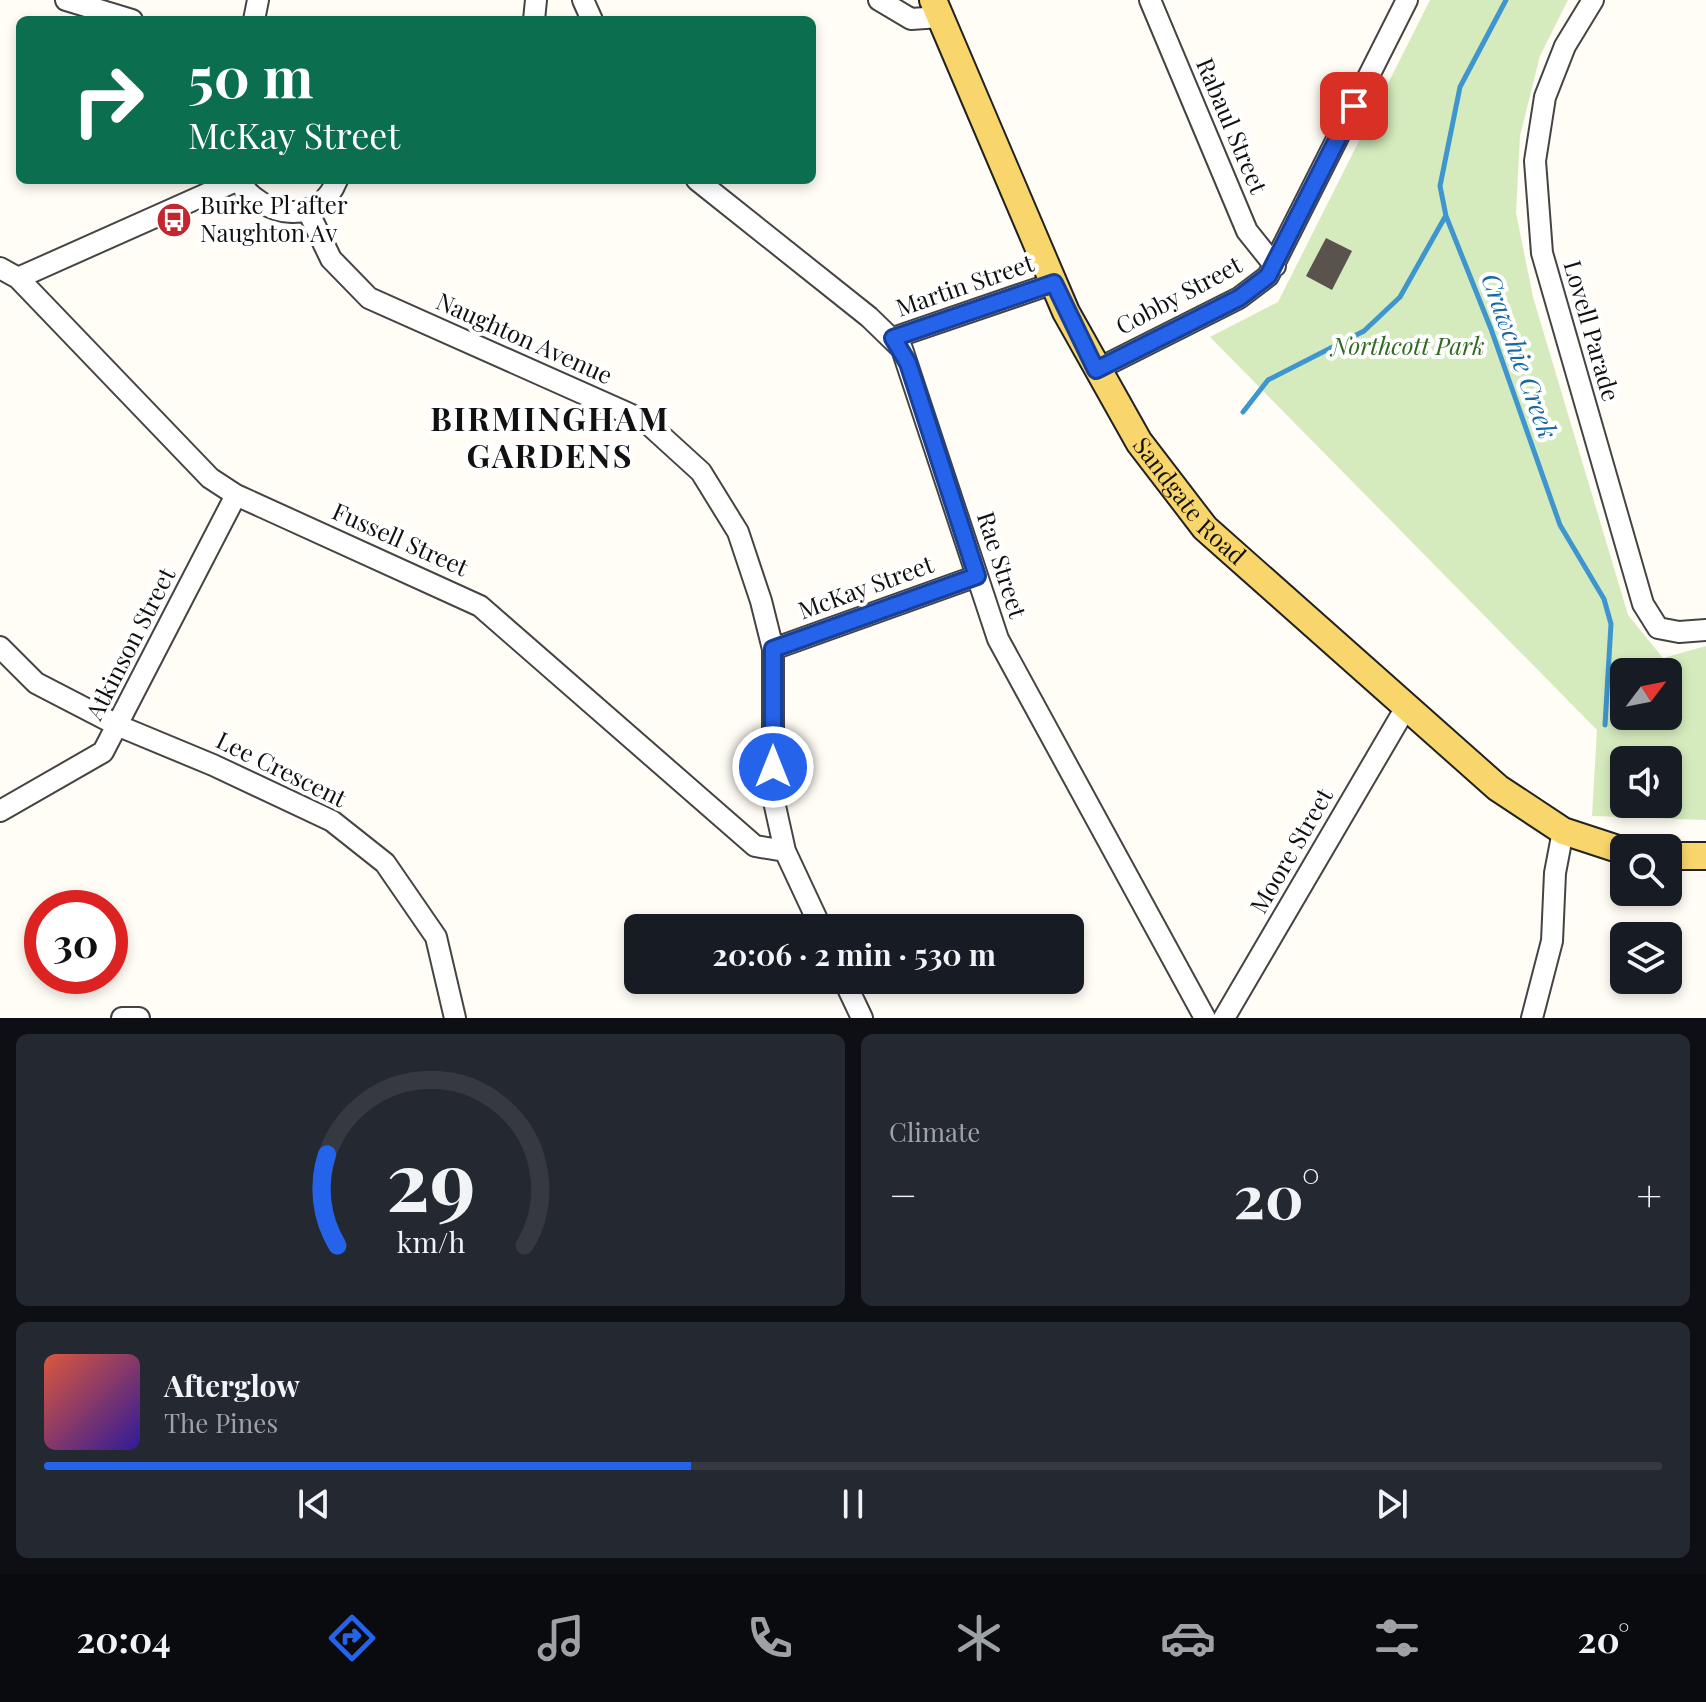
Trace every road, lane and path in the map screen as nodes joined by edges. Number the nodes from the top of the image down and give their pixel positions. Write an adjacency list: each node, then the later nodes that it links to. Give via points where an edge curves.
1 (66, 0): 7 (street)
2 (879, 0): 6 (street, via 911,19)
3 (1150, 0): 13 (street, Rabaul Street, via 1247,231)
4 (1407, 0): 13 (street, Cobby Street)
5 (1593, 0): 20 (street, Lovell Parade, via 1565,46 1545,97 1535,161 1542,253 1643,604 1658,628)
6 (936, 8): 15 (main road, Sandgate Road)
7 (119, 16)
8 (228, 184): 14 (street)
9 (241, 184): 12 (street, via 267,208)
10 (334, 184): 12 (street, via 323,200)
11 (702, 184): 16 (street, Rae Street)
12 (307, 209): 22 (street, Naughton Avenue, via 331,259 369,298 645,421 701,472 738,532)
13 (1275, 266): 17 (street, Cobby Street, via 1250,292)
14 (9, 273): 18 (street, Fussell Street, via 189,458)
15 (1054, 283): 16 (street, Martin Street); 17 (main road, Sandgate Road)
16 (893, 338): 19 (street, Rae Street, via 908,363)
17 (1096, 370): 23 (main road, Sandgate Road, via 1139,442 1205,528)
18 (236, 495): 24 (street, Atkinson Street); 28 (street, Fussell Street, via 480,606 755,846)
19 (977, 576): 22 (street, McKay Street); 37 (street, Rae Street, via 998,639)
20 (1706, 630)
21 (0, 647): 24 (street, Lee Crescent, via 36,683)
22 (773, 649): 28 (street, Naughton Avenue, via 773,797)
23 (1405, 709): 26 (main road, Sandgate Road, via 1498,788); 38 (street, Moore Street)
24 (119, 726): 25 (street, Atkinson Street, via 103,752); 35 (street, Lee Crescent, via 332,821 385,863 436,937)
25 (0, 811)
26 (1563, 831): 27 (main road, Sandgate Road); 39 (street, via 1552,941)
27 (1610, 846)
28 (785, 851): 31 (street, Naughton Avenue)
29 (1682, 856): 30 (main road)
30 (1706, 856)
31 (814, 914)
32 (851, 994): 36 (street)
33 (122, 1018): 34 (street)
34 (139, 1018)
35 (455, 1018)
36 (862, 1018)
37 (1205, 1018)
38 (1224, 1018)
39 (1532, 1018)

